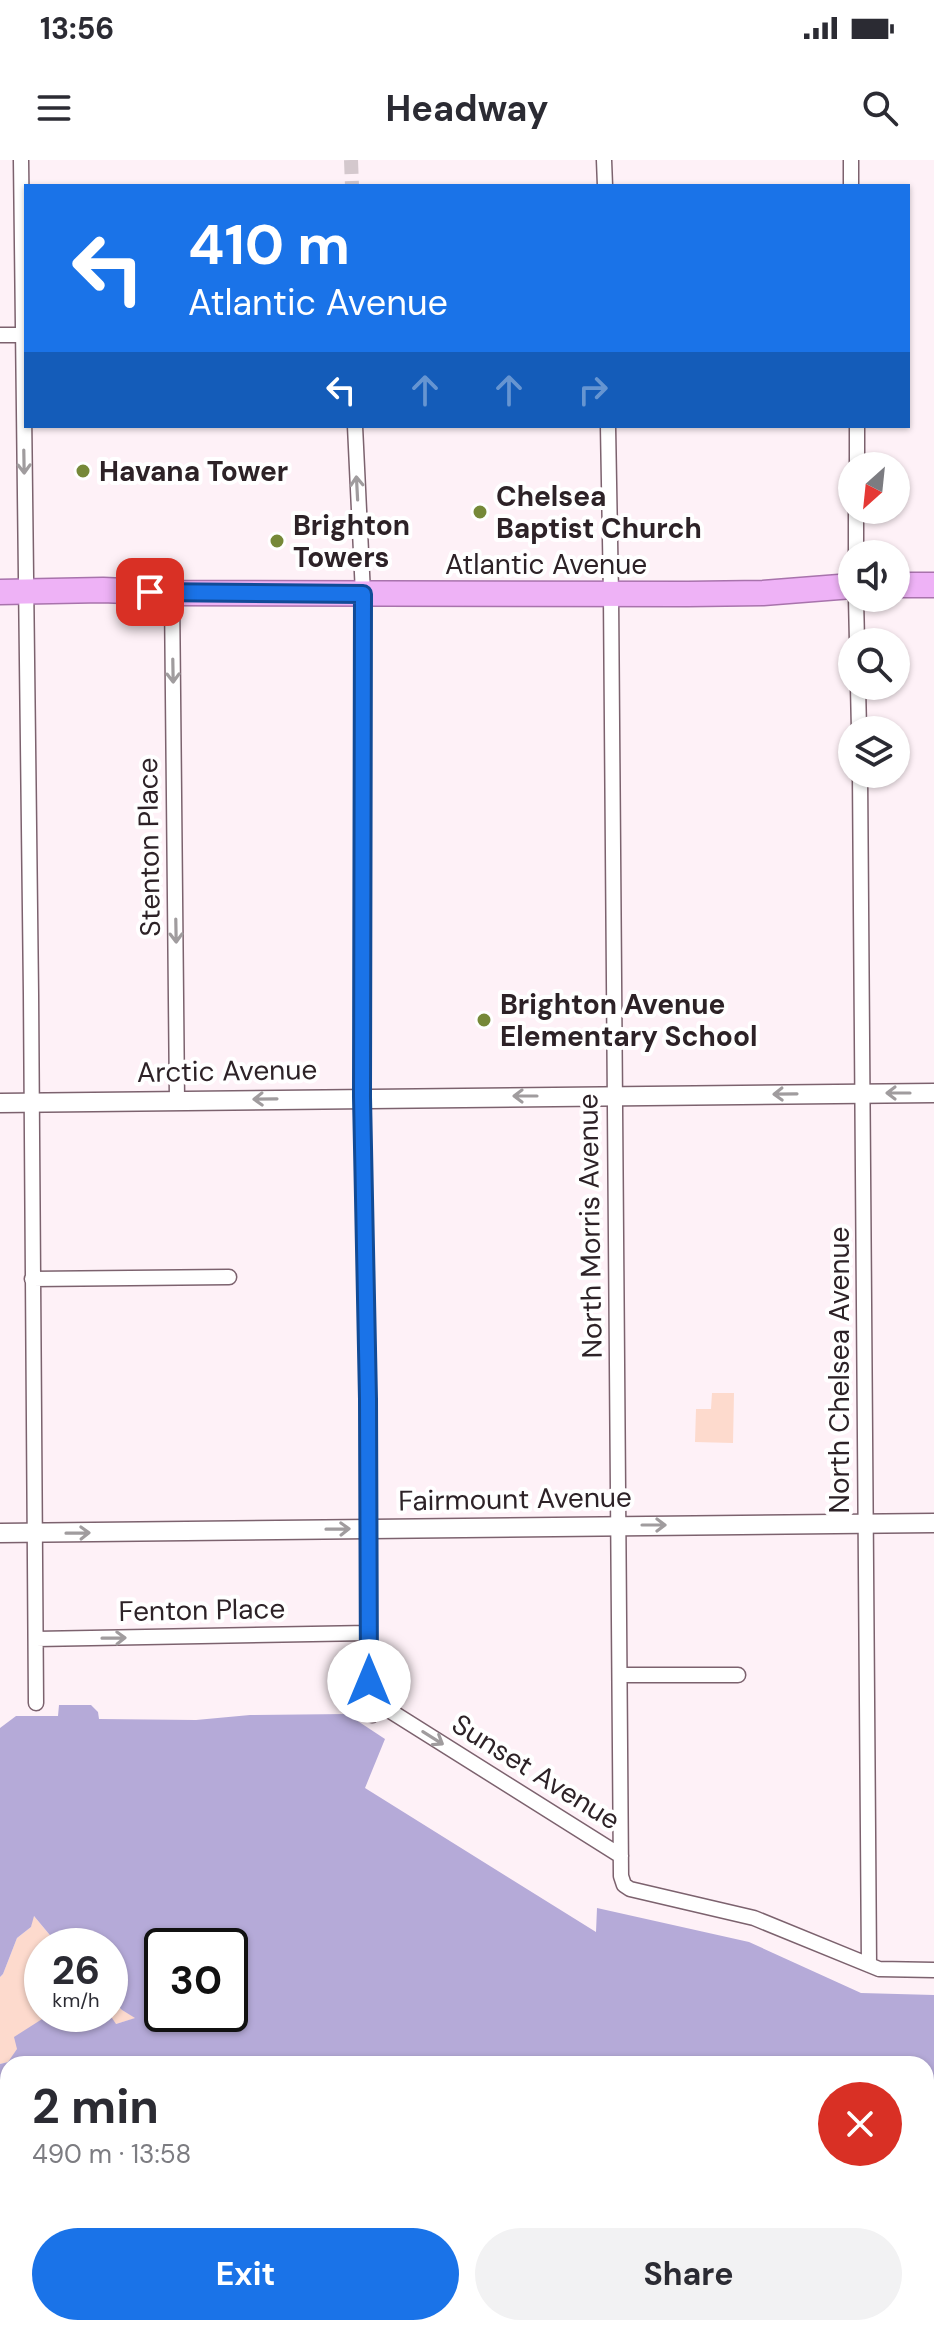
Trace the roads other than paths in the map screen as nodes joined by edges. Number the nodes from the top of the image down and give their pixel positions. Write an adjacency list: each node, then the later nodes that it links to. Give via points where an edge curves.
1 (21, 160): 7 (street)
2 (604, 160): 4 (street)
3 (851, 160): 5 (street)
4 (605, 184)
5 (851, 184)
6 (0, 335): 7 (street)
7 (23, 335): 8 (street, one-way to 8)
8 (24, 400)
9 (24, 428): 18 (street, one-way to 18)
10 (355, 428): 20 (street, one-way to 10)
11 (608, 428): 21 (street, North Morris Avenue)
12 (857, 428): 13 (street)
13 (857, 452)
14 (910, 585): 15 (highway)
15 (934, 585)
16 (838, 587): 21 (highway, Atlantic Avenue)
17 (0, 592): 18 (highway, Atlantic Avenue)
18 (27, 593): 19 (highway, Atlantic Avenue); 28 (street)
19 (172, 593): 20 (highway, Atlantic Avenue); 27 (street, Stenton Place, one-way to 27)
20 (363, 594): 21 (highway, Atlantic Avenue); 26 (street)
21 (611, 595): 25 (street, North Morris Avenue)
22 (860, 788): 23 (street, North Chelsea Avenue)
23 (863, 1093): 24 (street, Arctic Avenue, one-way to 23); 25 (street, Arctic Avenue, one-way to 25); 33 (street, North Chelsea Avenue)
24 (934, 1093)
25 (614, 1096): 26 (street, Arctic Avenue, one-way to 26); 34 (street, North Morris Avenue)
26 (362, 1097): 27 (street, Arctic Avenue, one-way to 27); 35 (street)
27 (177, 1100): 28 (street, Arctic Avenue)
28 (31, 1102): 29 (street, Arctic Avenue); 31 (street)
29 (0, 1103)
30 (229, 1277): 31 (street)
31 (32, 1279): 37 (street)
32 (934, 1523): 33 (street, Fairmount Avenue)
33 (867, 1524): 34 (street, Fairmount Avenue, one-way to 33); 46 (street, North Chelsea Avenue)
34 (620, 1526): 35 (street, Fairmount Avenue); 40 (street, North Morris Avenue)
35 (369, 1528): 37 (street, Fairmount Avenue, one-way to 35); 38 (street)
36 (0, 1533): 37 (street, Fairmount Avenue)
37 (36, 1533): 39 (street)
38 (369, 1633): 39 (street, Fenton Place, one-way to 38); 42 (street)
39 (36, 1639): 43 (street)
40 (620, 1675): 41 (street); 45 (street, North Morris Avenue)
41 (738, 1675)
42 (370, 1694): 44 (street); 45 (street, Sunset Avenue, one-way to 45)
43 (36, 1703)
44 (372, 1715)
45 (621, 1856): 46 (street, Sunset Avenue, via 621,1876 630,1889 754,1918)
46 (869, 1965): 47 (street, Sunset Avenue)
47 (934, 1970)

